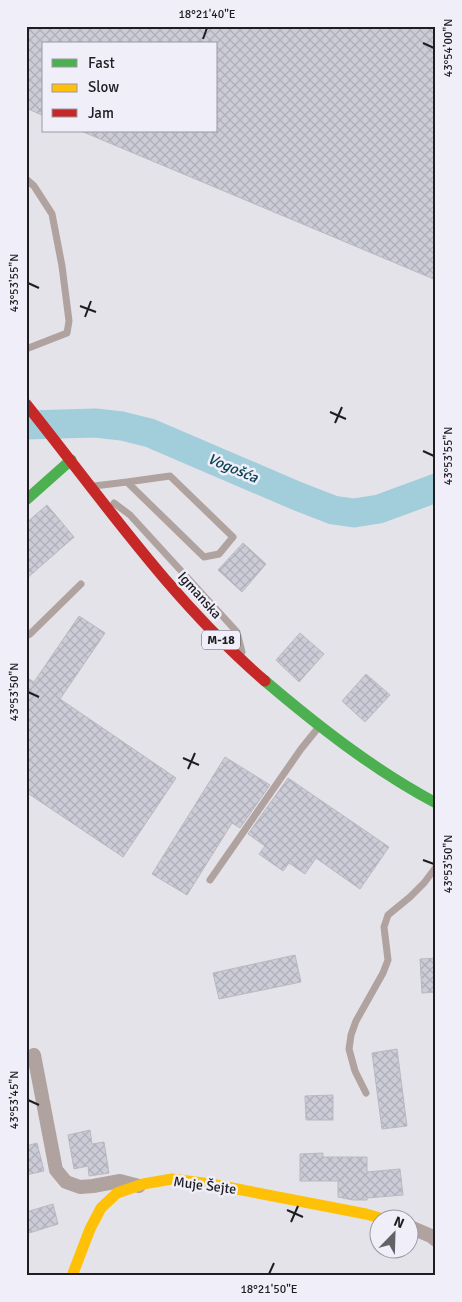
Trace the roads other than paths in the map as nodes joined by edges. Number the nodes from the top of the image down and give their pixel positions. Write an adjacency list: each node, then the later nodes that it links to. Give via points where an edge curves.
1 (26, 178): 2 (lane, via 52,214 69,320 68,333)
2 (26, 349)
3 (26, 404): 4 (main road, Igmanska / M-18)
4 (72, 460): 6 (main road, Igmanska / M-18); 7 (main road)
5 (127, 482): 5 (lane, via 204,557 219,554 232,537 170,476); 6 (lane)
6 (91, 486): 10 (main road, Igmanska / M-18, via 190,608); 10 (lane, via 130,515 237,632)
7 (26, 500)
8 (81, 584): 9 (lane)
9 (26, 636)
10 (245, 664): 11 (main road, Igmanska / M-18)
11 (320, 726): 12 (main road, Igmanska / M-18, via 366,760); 14 (lane)
12 (436, 803)
13 (436, 867): 16 (lane, via 424,883 388,915 384,927 388,960 356,1021 349,1049 354,1071)
14 (210, 880)
15 (34, 1055): 17 (street, via 56,1170 66,1182 80,1187 120,1181)
16 (366, 1093)
17 (139, 1186): 18 (main road, Muje Šejte, via 172,1179); 21 (main road, Muje Šejte, via 118,1193 101,1208)
18 (370, 1215)
19 (420, 1231): 20 (street)
20 (436, 1240)
21 (72, 1276)

